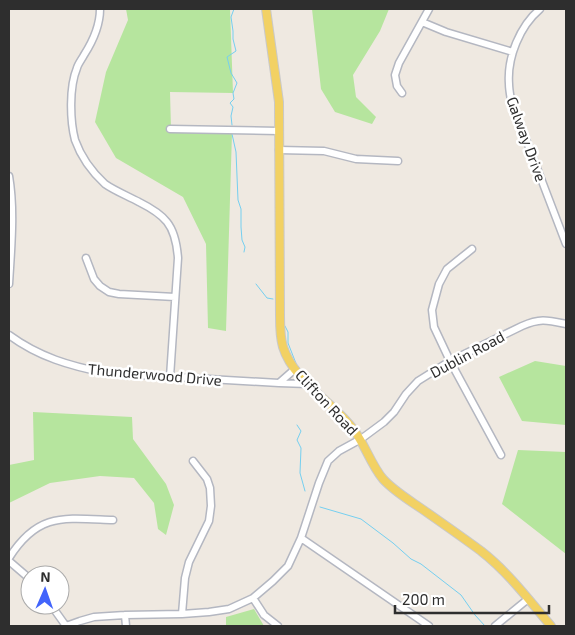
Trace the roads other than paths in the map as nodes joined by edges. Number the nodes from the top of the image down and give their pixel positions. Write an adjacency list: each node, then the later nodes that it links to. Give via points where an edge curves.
1 (100, 9): 17 (street, via 97,30 73,80 71,94 76,140 86,164 107,185 148,207 167,222 177,246)
2 (266, 9): 9 (main road, Clifton Road, via 279,92)
3 (429, 9): 5 (street)
4 (540, 9): 6 (street, Galway Drive, via 526,25)
5 (422, 22): 6 (street); 7 (street, via 395,75)
6 (513, 52): 13 (street, Galway Drive, via 508,83 511,100)
7 (402, 93)
8 (170, 129): 9 (street)
9 (279, 131): 10 (main road, Clifton Road)
10 (279, 150): 11 (street, via 324,150 356,160); 21 (main road, Clifton Road, via 280,326 283,347)
11 (398, 161)
12 (9, 176): 16 (street, via 12,213)
13 (566, 244)
14 (472, 249): 20 (street, via 447,269 432,310 434,327)
15 (86, 258): 17 (street, via 94,279 109,292)
16 (9, 284)
17 (176, 297): 22 (street)
18 (566, 324): 20 (street, Dublin Road, via 533,321)
19 (9, 335): 22 (street, Thunderwood Drive, via 33,350 79,368)
20 (450, 361): 25 (street, Dublin Road, via 418,381 394,412); 26 (street)
21 (295, 369): 23 (street); 24 (main road, Clifton Road)
22 (170, 377): 23 (street, Thunderwood Drive)
23 (279, 383): 24 (street, Thunderwood Drive)
24 (308, 384): 25 (main road, Clifton Road)
25 (361, 439): 29 (street, Dublin Road, via 328,461); 33 (main road, Clifton Road, via 376,470 389,485 487,555)
26 (501, 455)
27 (194, 461): 34 (street, via 207,479 211,506 209,520 189,562)
28 (113, 520): 30 (street, via 59,519 41,525 17,545)
29 (302, 538): 32 (street, Dublin Road, via 288,566); 40 (street)
30 (9, 559): 31 (street)
31 (20, 569)
32 (253, 598): 34 (street, Dublin Road, via 229,609); 39 (street, via 264,615)
33 (528, 599): 41 (street); 42 (main road, Clifton Road)
34 (182, 614): 36 (street, Dublin Road)
35 (58, 615): 37 (street)
36 (125, 615): 37 (street, Dublin Road, via 94,617); 38 (street)
37 (66, 626)
38 (126, 626)
39 (278, 626)
40 (429, 626)
41 (495, 626)
42 (551, 626)

